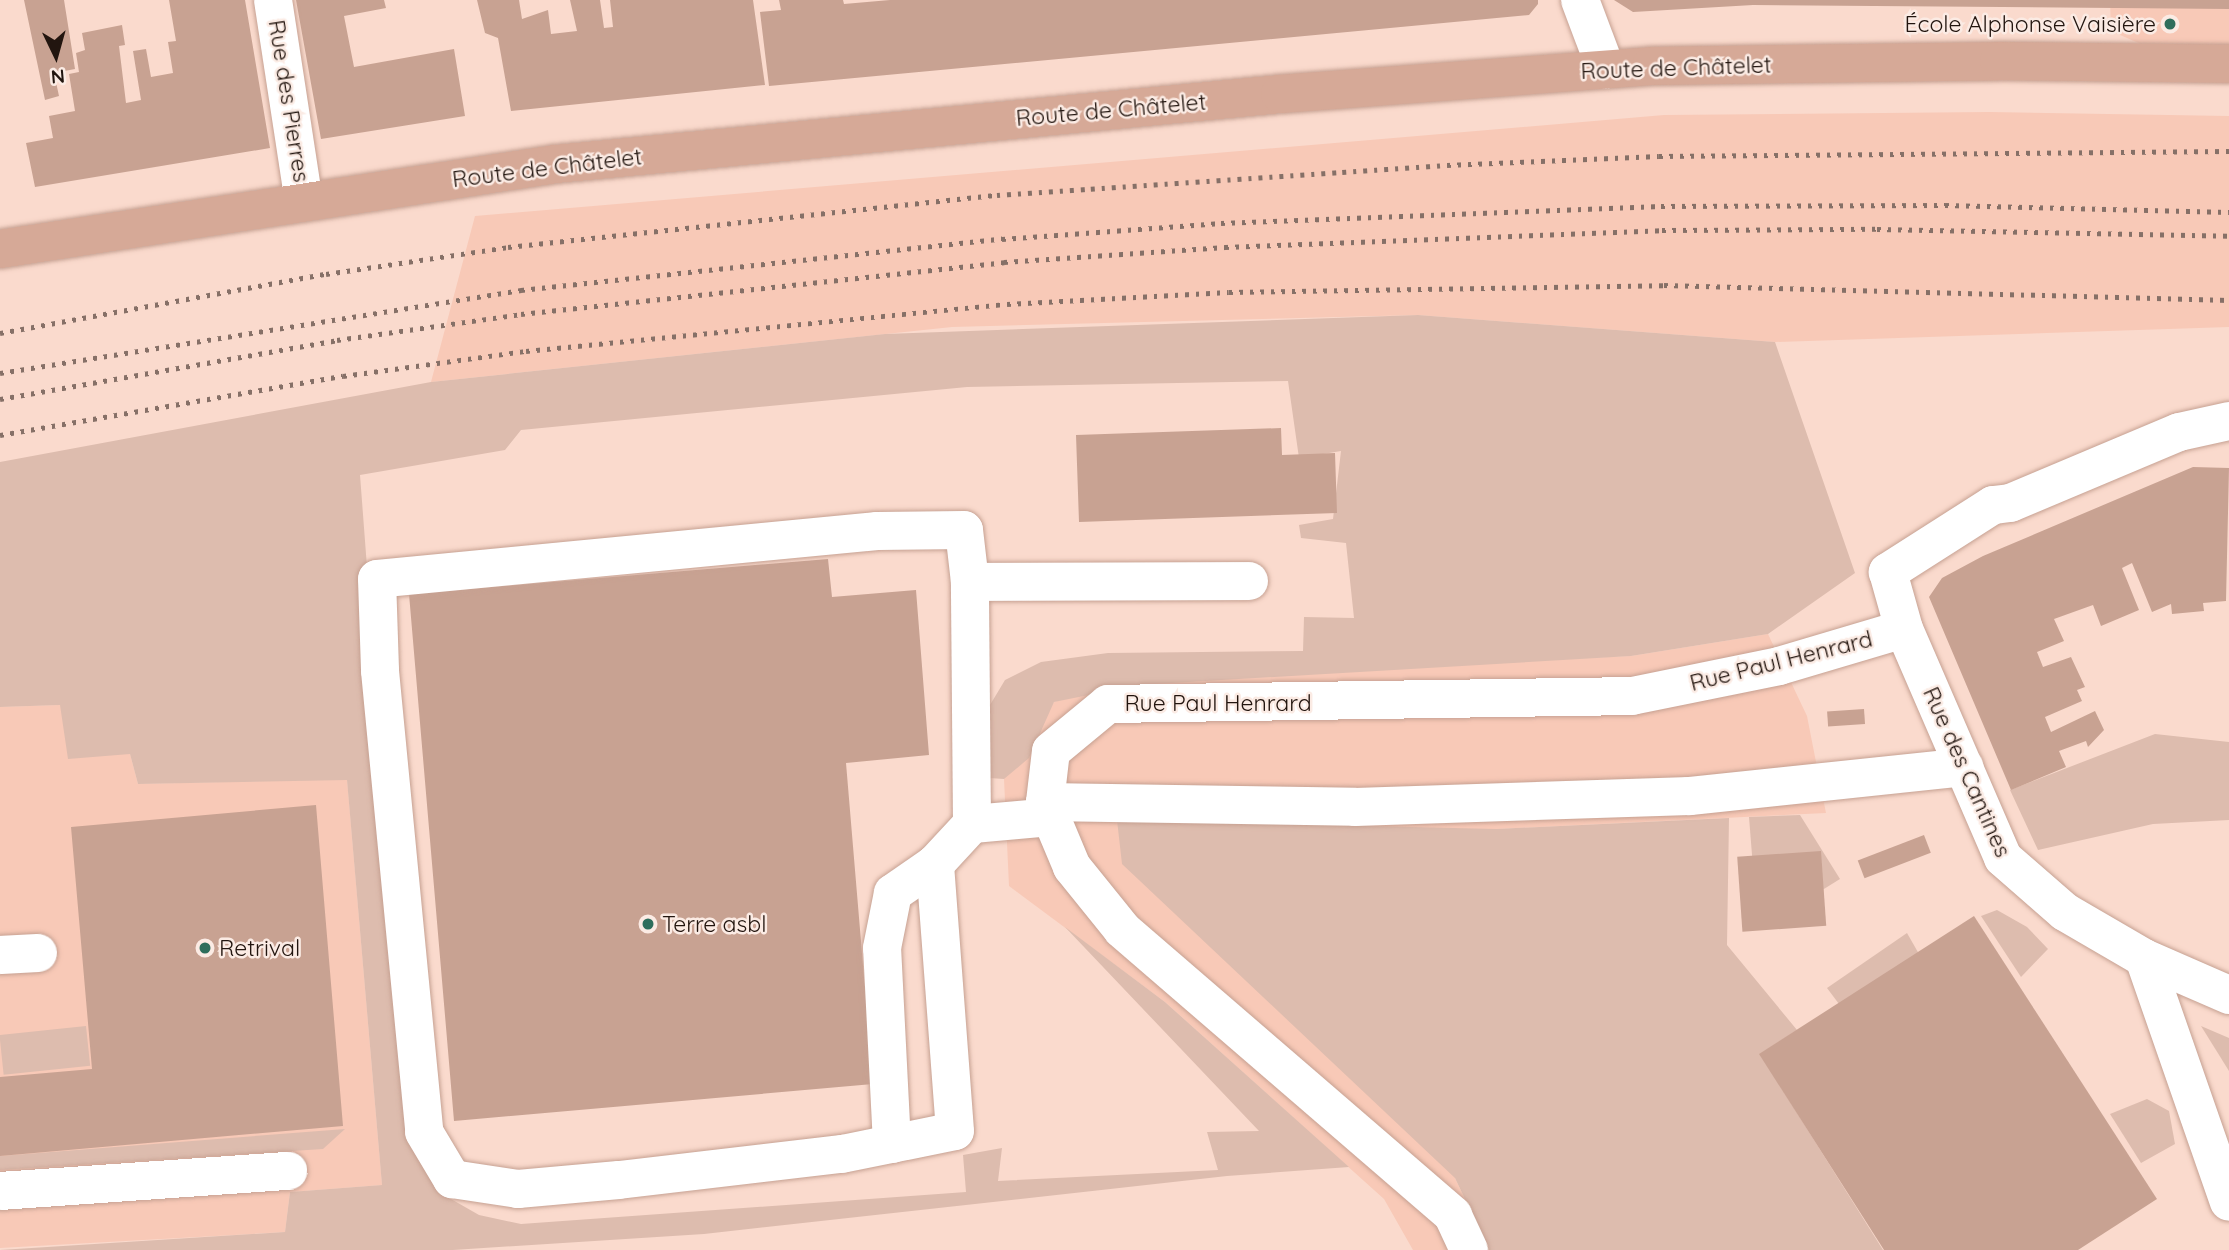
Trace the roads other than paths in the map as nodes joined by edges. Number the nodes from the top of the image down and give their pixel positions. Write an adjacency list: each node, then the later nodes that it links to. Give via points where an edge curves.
1 (273, 0): 5 (street, Rue des Pierres)
2 (1580, 0): 4 (street)
3 (2229, 64): 4 (main road, Route de Châtelet, via 1999,61)
4 (1606, 69): 5 (main road, Route de Châtelet, via 1266,96 556,164)
5 (304, 202): 6 (main road, Route de Châtelet)
6 (0, 248)
7 (2229, 421): 10 (street, Rue des Cantines, via 2179,432 2010,503 1993,505 1888,572)
8 (1249, 581): 9 (street)
9 (970, 582): 13 (street); 19 (street, via 964,530 877,531 377,579 380,671 424,1132 452,1179 518,1189 842,1154)
10 (1904, 629): 11 (street, Rue des Cantines); 12 (street, Rue Paul Henrard, via 1779,666 1632,696 1108,704 1051,751)
11 (1964, 767): 12 (street, via 1690,796 1355,807); 17 (street, Rue des Cantines, via 2003,858 2020,877 2065,912)
12 (1048, 809): 13 (street); 23 (street, Rue Paul Henrard, via 1072,867 1122,929 1453,1214)
13 (972, 824): 14 (street)
14 (935, 864): 19 (street, via 893,892 882,947); 19 (street, via 955,1132)
15 (38, 953): 16 (street)
16 (0, 955)
17 (2144, 958): 18 (street, Rue des Cantines); 21 (street)
18 (2229, 995)
19 (892, 1144)
20 (288, 1171): 22 (street)
21 (2225, 1179)
22 (0, 1191)
23 (1469, 1250)

